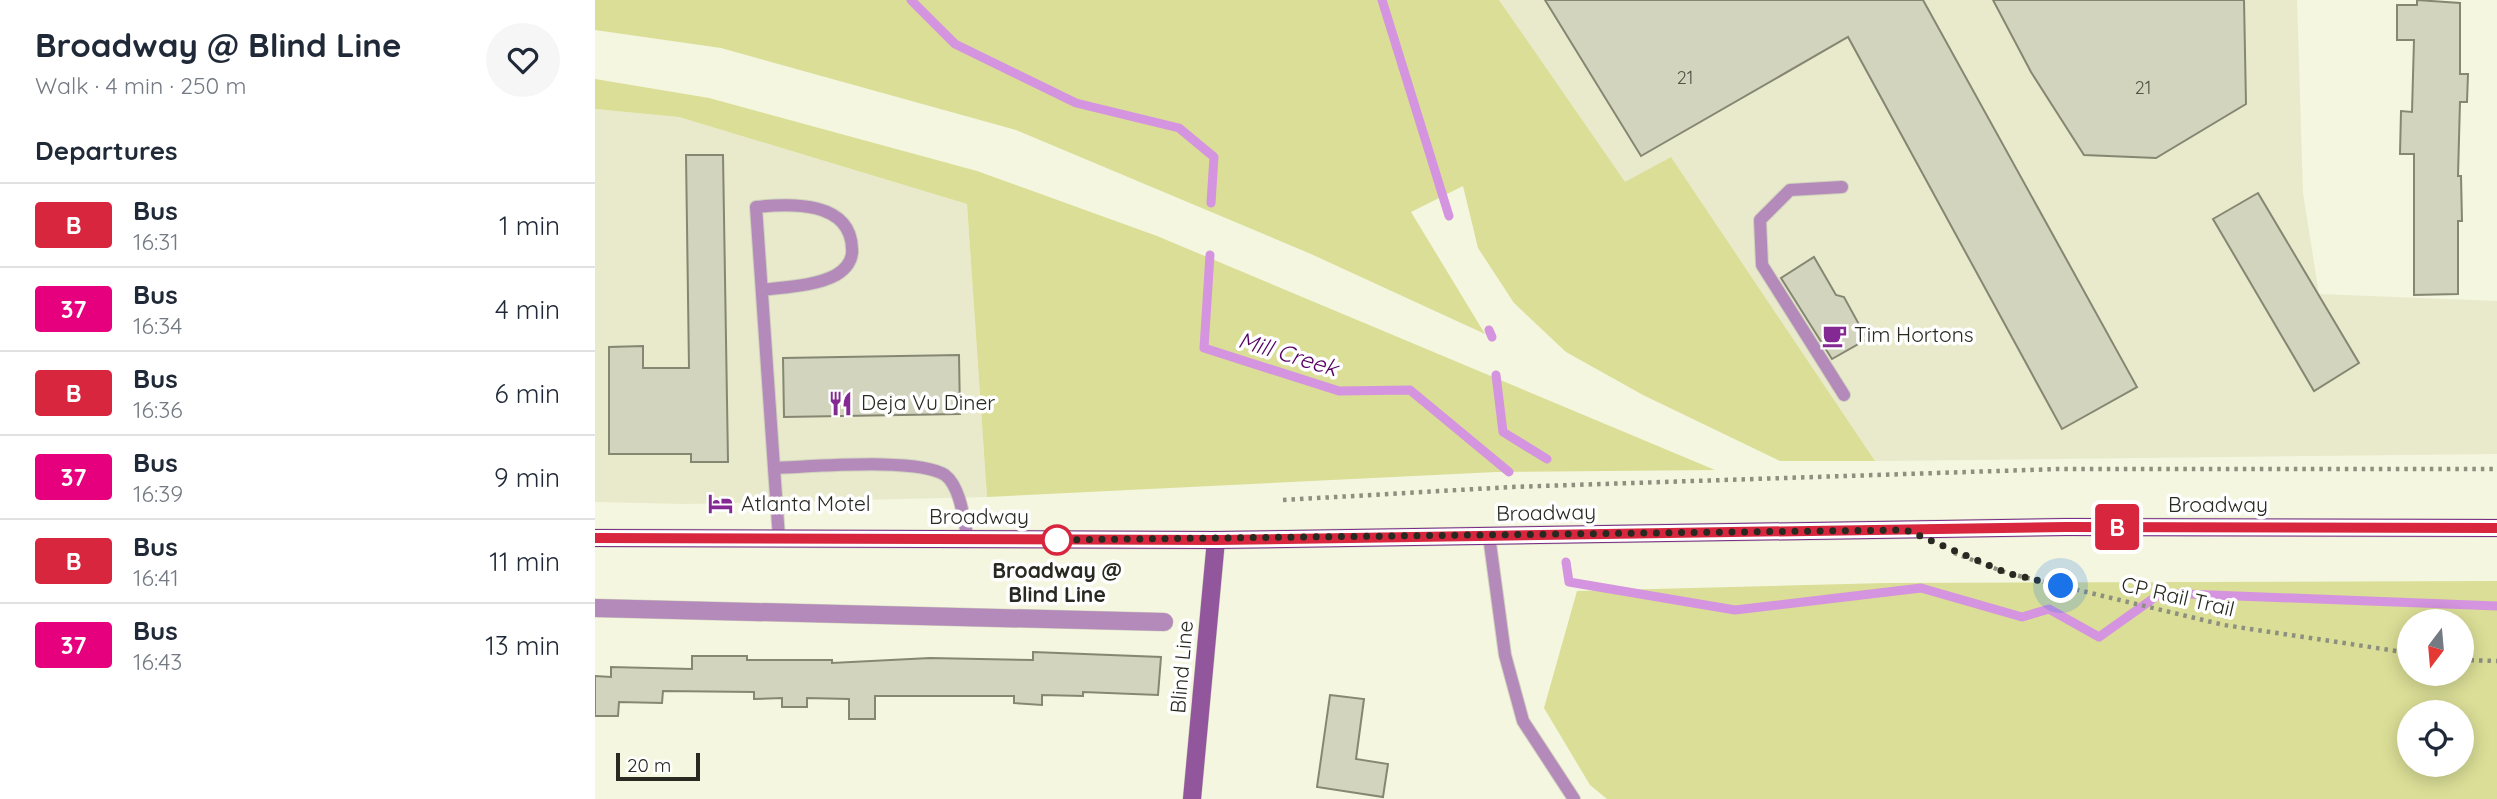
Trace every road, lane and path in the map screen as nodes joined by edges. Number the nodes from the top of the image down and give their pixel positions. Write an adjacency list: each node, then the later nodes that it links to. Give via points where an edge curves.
1 (1842, 187): 3 (lane, via 1790,190 1760,220 1762,265)
2 (762, 290): 2 (lane, via 757,206 808,206 833,214 845,225 852,237 846,268 817,281); 4 (lane)
3 (1844, 395)
4 (774, 468): 10 (lane); 11 (lane, via 915,466 946,476 956,492)
5 (2497, 469): 6 (path, via 2058,469 1511,487)
6 (1283, 500)
7 (2497, 528): 8 (main road, Broadway, via 2066,527)
8 (1489, 536): 12 (main road, Broadway); 20 (lane, via 1505,655 1523,721)
9 (595, 538): 10 (main road, Broadway)
10 (779, 538): 11 (main road, Broadway)
11 (968, 540): 12 (main road, Broadway)
12 (1216, 540): 19 (street, Blind Line)
13 (1950, 551): 16 (path, CP Rail Trail, via 2007,573 2224,625)
14 (595, 608): 15 (street)
15 (1164, 622)
16 (2397, 651)
17 (2475, 660): 18 (path)
18 (2497, 661)
19 (1192, 799)
20 (1574, 799)

